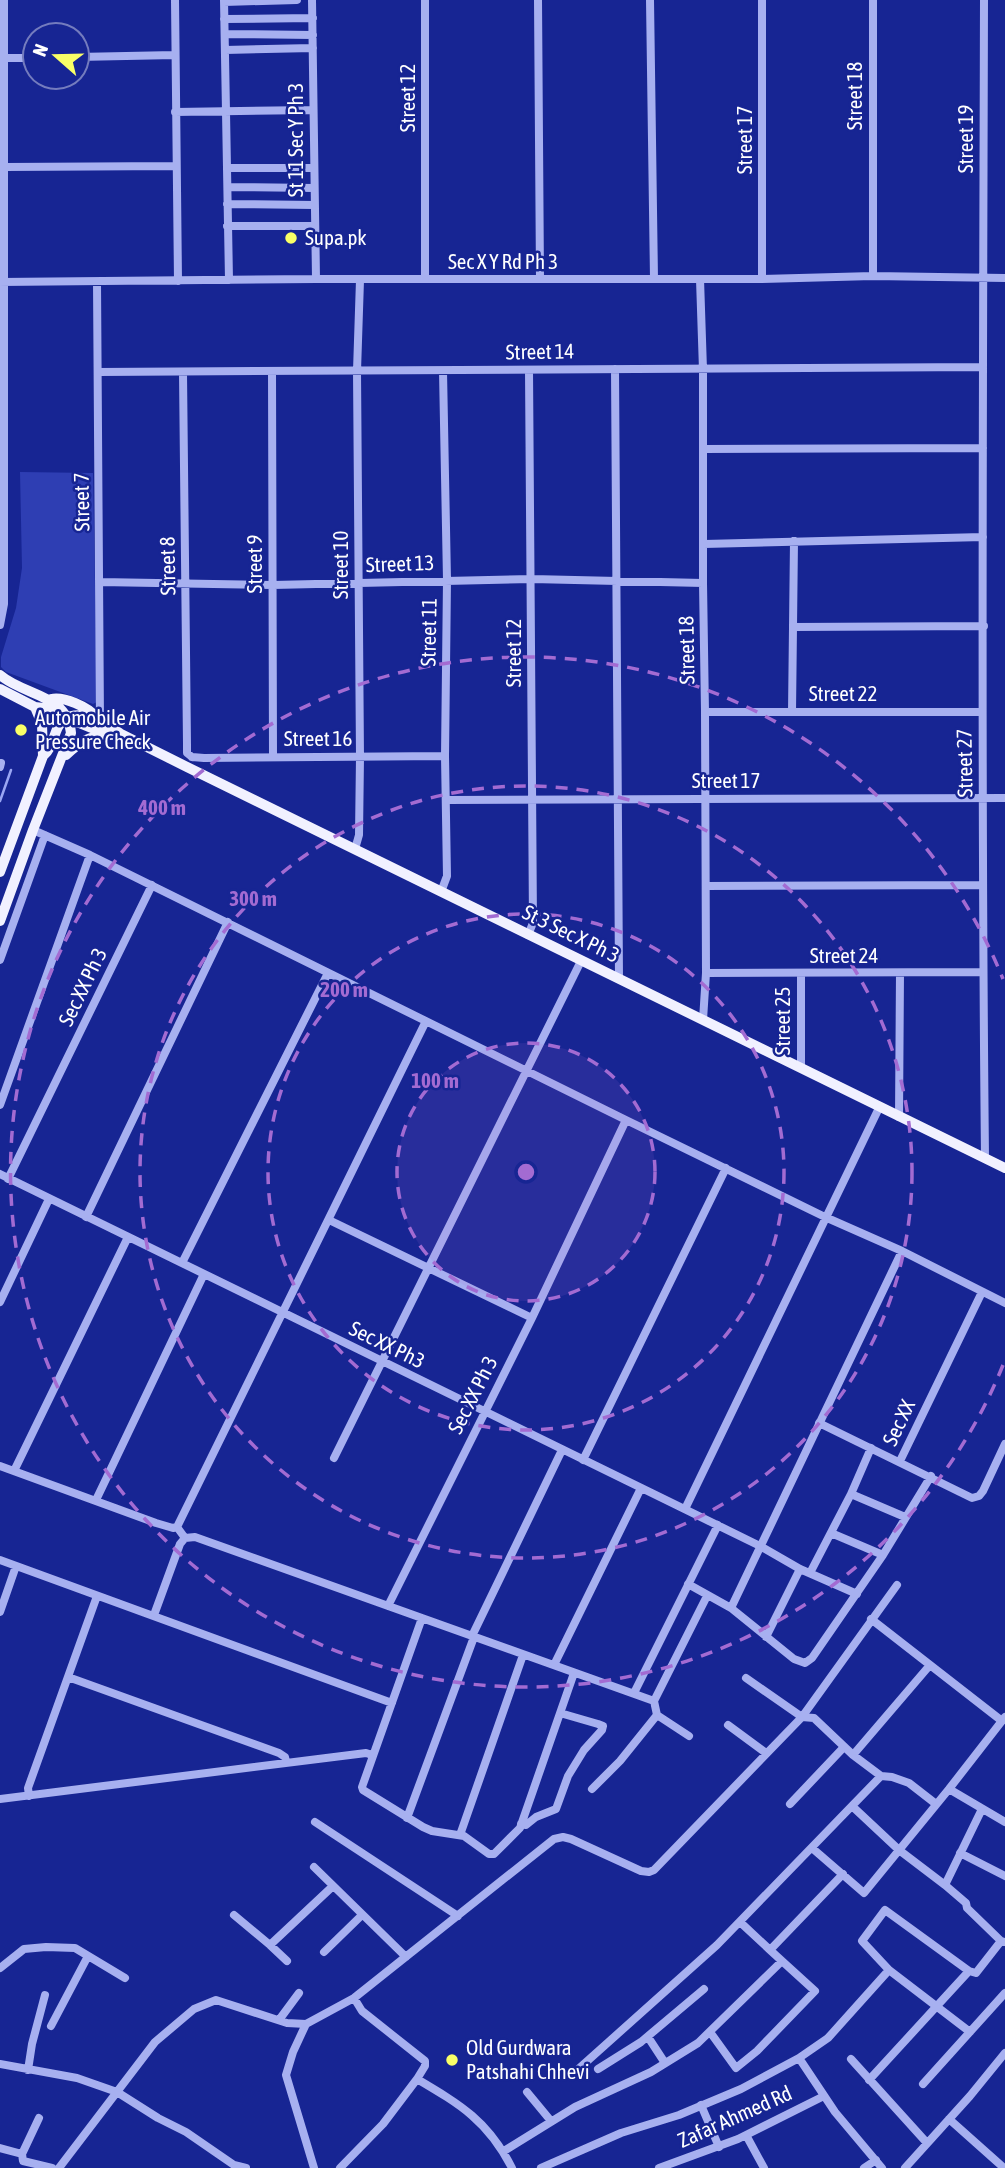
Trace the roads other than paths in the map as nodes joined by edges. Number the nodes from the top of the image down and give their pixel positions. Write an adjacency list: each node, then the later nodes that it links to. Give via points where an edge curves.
1 (4, 0): 20 (street)
2 (175, 0): 18 (street)
3 (297, 0): 11 (street)
4 (313, 0): 12 (street, St 11 Sec Y Ph 3)
5 (425, 0): 38 (street, Street 12)
6 (538, 0): 39 (street)
7 (650, 0): 40 (street)
8 (762, 0): 42 (street, Street 17)
9 (873, 0): 35 (street, Street 18)
10 (984, 0): 43 (street, Street 19)
11 (224, 1): 13 (street)
12 (313, 18): 13 (street); 15 (street, St 11 Sec Y Ph 3)
13 (224, 19): 14 (street)
14 (225, 34): 15 (street); 17 (street)
15 (313, 35): 16 (street, St 11 Sec Y Ph 3)
16 (313, 48): 17 (street); 22 (street, St 11 Sec Y Ph 3)
17 (225, 50): 24 (street)
18 (175, 55): 19 (street); 23 (street)
19 (91, 57)
20 (4, 58): 21 (street); 26 (street)
21 (21, 58)
22 (313, 110): 24 (street); 28 (street, St 11 Sec Y Ph 3)
23 (175, 112): 24 (street); 25 (street)
24 (227, 112): 27 (street)
25 (175, 166): 26 (street); 46 (street)
26 (5, 167): 47 (street)
27 (228, 168): 28 (street); 29 (street)
28 (314, 168): 30 (street, St 11 Sec Y Ph 3)
29 (228, 187): 30 (street); 31 (street)
30 (314, 188): 32 (street, St 11 Sec Y Ph 3)
31 (227, 205): 32 (street); 33 (street)
32 (314, 205): 34 (street, St 11 Sec Y Ph 3)
33 (227, 226): 34 (street); 44 (street)
34 (314, 226): 37 (street, St 11 Sec Y Ph 3)
35 (873, 276): 42 (street, Sec X Y Rd Ph 3); 43 (street, Sec X Y Rd Ph 3)
36 (1005, 278): 43 (street, Sec X Y Rd Ph 3)
37 (316, 279): 44 (street, Sec X Y Rd Ph 3); 45 (street, Sec X Y Rd Ph 3)
38 (425, 279): 39 (street, Sec X Y Rd Ph 3); 45 (street, Sec X Y Rd Ph 3)
39 (540, 279): 40 (street, Sec X Y Rd Ph 3)
40 (654, 279): 41 (street, Sec X Y Rd Ph 3)
41 (700, 279): 42 (street, Sec X Y Rd Ph 3); 52 (street, Street 18)
42 (762, 279)
43 (983, 279): 49 (street, Street 19)
44 (229, 280): 46 (street, Sec X Y Rd Ph 3)
45 (360, 280): 54 (street, Street 10)
46 (178, 281): 48 (street, Sec X Y Rd Ph 3)
47 (2, 282): 48 (street, Sec X Y Rd Ph 3); 60 (street)
48 (97, 282): 56 (street, Street 7)
49 (982, 367): 52 (street, Street 14); 58 (street, Street 27)
50 (615, 369): 51 (street, Street 14); 52 (street, Street 14); 66 (street)
51 (529, 370): 55 (street, Street 14); 64 (street, Street 12)
52 (703, 370): 59 (street, Street 18)
53 (272, 371): 54 (street, Street 14); 57 (street, Street 14); 71 (street, Street 9)
54 (357, 371): 55 (street, Street 14); 68 (street, Street 10)
55 (443, 371): 65 (street, Street 11)
56 (98, 372): 57 (street, Street 14); 67 (street, Street 7)
57 (183, 373): 70 (street, Street 8)
58 (983, 448): 59 (street); 61 (street, Street 27)
59 (704, 449): 63 (street, Street 18)
60 (2, 458): 72 (street, via 4,604)
61 (983, 537): 62 (street); 73 (street, Street 27)
62 (794, 541): 63 (street); 74 (street)
63 (704, 544): 69 (street, Street 18)
64 (532, 579): 65 (street, Street 13); 66 (street, Street 13); 96 (street, Street 12)
65 (447, 580): 68 (street, Street 13); 86 (street, Street 11)
66 (617, 581): 69 (street, Street 13); 95 (street)
67 (100, 582): 70 (street, Street 13); 83 (street, Street 7)
68 (358, 583): 71 (street, Street 13); 88 (street, Street 10)
69 (703, 583): 79 (street, Street 18)
70 (186, 584): 71 (street, Street 13); 90 (street, Street 8)
71 (273, 584): 87 (street, Street 9)
72 (0, 625)
73 (984, 626): 74 (street); 81 (street, Street 27)
74 (793, 627): 80 (street)
75 (0, 676): 77 (main road)
76 (0, 689): 78 (main road)
77 (48, 700): 82 (main road, via 59,705); 83 (main road, via 57,697 84,708)
78 (36, 707): 82 (main road); 85 (main road)
79 (705, 712): 80 (street, Street 22); 93 (street, Street 18)
80 (792, 712): 81 (street, Street 22)
81 (981, 712): 91 (street, Street 27)
82 (68, 718): 83 (main road, St 3 Sec X Ph 3, via 79,715); 84 (main road, St 3 Sec X Ph 3); 85 (main road); 89 (main road, via 71,733)
83 (99, 722): 84 (main road, St 3 Sec X Ph 3, via 113,727)
84 (115, 735): 89 (main road, via 85,739); 90 (main road, St 3 Sec X Ph 3)
85 (43, 756): 101 (main road)
86 (445, 756): 88 (street, Street 16); 94 (street, Street 11)
87 (273, 757): 88 (street, Street 16); 90 (street, Street 16)
88 (360, 757): 99 (street, Street 10)
89 (61, 761): 97 (main road)
90 (189, 762): 99 (main road, St 3 Sec X Ph 3)
91 (984, 798): 92 (street, Street 17); 93 (street, Street 17); 102 (street, Street 27)
92 (1005, 798)
93 (705, 799): 95 (street, Street 17); 104 (street, Street 18)
94 (447, 800): 96 (street, Street 17); 105 (street, Street 11, via 447,876)
95 (618, 800): 96 (street, Street 17); 116 (street)
96 (532, 801): 108 (street, Street 12, via 533,923)
97 (33, 830): 98 (street); 106 (main road)
98 (45, 835): 100 (street); 109 (street)
99 (355, 849): 105 (main road, St 3 Sec X Ph 3)
100 (90, 855): 103 (street); 121 (street, Sec XX Ph 3)
101 (0, 873)
102 (982, 885): 104 (street); 112 (street, Street 27)
103 (152, 886): 107 (street); 128 (street, Sec XX Ph 3)
104 (706, 886): 113 (street, Street 18)
105 (441, 892): 108 (main road, St 3 Sec X Ph 3)
106 (0, 921)
107 (228, 922): 111 (street); 130 (street)
108 (528, 935): 110 (main road, St 3 Sec X Ph 3)
109 (0, 960)
110 (581, 961): 116 (main road, St 3 Sec X Ph 3); 120 (street)
111 (328, 972): 117 (street); 135 (street)
112 (983, 972): 114 (street, Street 24); 125 (street, Street 27)
113 (706, 973): 115 (street, Street 24); 118 (street, Street 18)
114 (900, 973): 115 (street, Street 24); 123 (street)
115 (801, 974): 119 (street, Street 25)
116 (619, 979): 118 (main road, St 3 Sec X Ph 3)
117 (426, 1020): 120 (street); 132 (street)
118 (703, 1020): 119 (main road, St 3 Sec X Ph 3)
119 (801, 1068): 122 (main road, St 3 Sec X Ph 3)
120 (527, 1070): 124 (street); 136 (street)
121 (0, 1105)
122 (879, 1108): 123 (main road, St 3 Sec X Ph 3); 131 (street)
123 (899, 1117): 125 (main road, St 3 Sec X Ph 3)
124 (626, 1120): 126 (street); 142 (street, Sec XX Ph 3)
125 (985, 1158): 127 (main road, St 3 Sec X Ph 3)
126 (726, 1168): 131 (street); 150 (street)
127 (1005, 1168)
128 (4, 1176): 129 (street, Sec XX Ph3)
129 (49, 1199): 130 (street, Sec XX Ph3); 139 (street)
130 (86, 1217): 133 (street, Sec XX Ph3)
131 (825, 1217): 134 (street); 158 (street)
132 (329, 1220): 136 (street); 141 (street)
133 (128, 1237): 135 (street, Sec XX Ph3); 153 (street)
134 (902, 1251): 138 (street); 145 (street)
135 (182, 1264): 137 (street, Sec XX Ph3)
136 (429, 1269): 142 (street); 143 (street)
137 (204, 1274): 141 (street, Sec XX Ph3); 157 (street)
138 (982, 1292): 140 (street); 151 (street, Sec XX)
139 (0, 1302)
140 (1005, 1303)
141 (283, 1313): 143 (street, Sec XX Ph3); 161 (street)
142 (532, 1318): 144 (street, Sec XX Ph 3)
143 (382, 1363): 144 (street, Sec XX Ph3); 149 (street)
144 (484, 1412): 148 (street, Sec XX Ph3); 175 (street, Sec XX Ph 3)
145 (819, 1423): 147 (street); 164 (street)
146 (1005, 1444): 154 (street, Sec XX, via 979,1496 972,1498)
147 (872, 1448): 151 (street); 156 (street)
148 (562, 1450): 150 (street, Sec XX Ph3); 181 (street)
149 (334, 1458)
150 (583, 1460): 155 (street, Sec XX Ph3)
151 (900, 1461): 154 (street, Sec XX)
152 (0, 1466): 153 (street)
153 (14, 1471): 157 (street)
154 (931, 1476): 159 (street)
155 (641, 1488): 158 (street, Sec XX Ph3); 184 (street)
156 (851, 1494): 159 (street); 162 (street)
157 (96, 1500): 161 (street)
158 (685, 1509): 160 (street, Sec XX Ph3)
159 (905, 1517): 165 (street)
160 (718, 1525): 164 (street, Sec XX Ph3); 170 (street)
161 (177, 1527): 163 (street)
162 (831, 1532): 165 (street); 169 (street)
163 (185, 1538): 175 (street, via 195,1537); 178 (street)
164 (760, 1546): 168 (street, Sec XX Ph3); 176 (street)
165 (883, 1555): 172 (street)
166 (0, 1560): 167 (street)
167 (16, 1566): 173 (street); 177 (street)
168 (800, 1569): 169 (street, Sec XX Ph3); 182 (street)
169 (810, 1573): 172 (street, Sec XX Ph3)
170 (688, 1584): 174 (street); 189 (street)
171 (897, 1585): 180 (street)
172 (857, 1594): 182 (street, via 805,1663)
173 (97, 1596): 178 (street); 187 (street)
174 (707, 1596): 176 (street); 190 (street)
175 (388, 1606): 179 (street)
176 (731, 1608): 182 (street)
177 (0, 1612)
178 (154, 1615): 191 (street)
179 (422, 1618): 181 (street); 191 (street)
180 (871, 1619): 185 (street); 194 (street)
181 (473, 1636): 183 (street); 212 (street)
182 (766, 1637)
183 (523, 1655): 184 (street); 216 (street)
184 (554, 1665): 186 (street)
185 (930, 1665): 195 (street); 201 (street)
186 (574, 1673): 189 (street); 192 (street)
187 (68, 1677): 202 (street, via 279,1753); 206 (street)
188 (746, 1678): 194 (street)
189 (634, 1693): 190 (street)
190 (654, 1701): 193 (street)
191 (392, 1703): 200 (street)
192 (560, 1713): 215 (street); 215 (street, via 603,1726 602,1730 568,1776 556,1809)
193 (657, 1715): 197 (street); 204 (street)
194 (802, 1717): 198 (street, via 814,1718); 199 (street)
195 (1003, 1719): 205 (street)
196 (728, 1725): 199 (street)
197 (689, 1736)
198 (844, 1747): 201 (street); 208 (street)
199 (766, 1753): 227 (street, via 649,1872 563,1837 554,1839)
200 (372, 1755): 202 (street); 212 (street, via 363,1790)
201 (853, 1755): 203 (street)
202 (286, 1762): 206 (street)
203 (881, 1776): 209 (street, via 909,1783); 210 (street)
204 (592, 1789)
205 (949, 1789): 209 (street); 211 (street)
206 (29, 1796): 207 (street)
207 (0, 1799)
208 (790, 1804)
209 (936, 1804): 218 (street)
210 (852, 1806): 217 (street); 218 (street)
211 (982, 1809): 214 (street); 219 (street)
212 (407, 1818): 216 (street, via 432,1831)
213 (315, 1822): 227 (street)
214 (1005, 1822)
215 (521, 1824): 216 (street, via 494,1854)
216 (460, 1835)
217 (812, 1847): 221 (street); 228 (street)
218 (899, 1850): 221 (street, via 864,1893); 223 (street)
219 (960, 1853): 222 (street); 223 (street)
220 (314, 1867): 224 (street)
221 (843, 1874): 231 (street)
222 (1005, 1876)
223 (945, 1885): 229 (street)
224 (333, 1886): 226 (street); 230 (street)
225 (234, 1915): 230 (street)
226 (362, 1915): 232 (street); 234 (street)
227 (458, 1916): 234 (street)
228 (740, 1922): 231 (street); 260 (street)
229 (1003, 1941): 239 (street, via 976,1973)
230 (270, 1945): 235 (street)
231 (770, 1950): 236 (street)
232 (324, 1952)
233 (88, 1956): 237 (street, via 75,1948 24,1949); 240 (street); 249 (street)
234 (406, 1957): 245 (street)
235 (286, 1961)
236 (782, 1961): 250 (street); 250 (street, via 815,1991 757,2052 736,2068)
237 (0, 1968)
238 (889, 1970): 239 (street, via 862,1941 886,1910); 246 (street); 254 (street, via 828,2038)
239 (969, 1971): 246 (street)
240 (125, 1978)
241 (704, 1989): 252 (street)
242 (299, 1993): 247 (street)
243 (1005, 1993): 251 (street)
244 (45, 1995): 259 (street)
245 (354, 1998): 248 (street); 261 (street, via 362,2011 425,2061)
246 (937, 2006): 251 (street); 262 (street)
247 (279, 2020): 248 (street); 264 (street, via 216,2000 194,2009 155,2042)
248 (306, 2024): 282 (street, via 286,2075)
249 (51, 2026)
250 (710, 2032): 256 (street)
251 (970, 2032): 263 (street)
252 (648, 2036): 256 (street); 258 (street)
253 (1005, 2053): 269 (street)
254 (799, 2058): 266 (street); 267 (street)
255 (851, 2059): 262 (street)
256 (666, 2063): 270 (street)
257 (0, 2064): 259 (street)
258 (598, 2069)
259 (28, 2070): 264 (street, via 77,2078)
260 (575, 2072)
261 (417, 2078): 275 (street, via 470,2112); 283 (street, via 383,2124)
262 (869, 2080): 272 (street)
263 (923, 2084)
264 (117, 2092): 278 (street, via 186,2132); 280 (street)
265 (527, 2092): 270 (street)
266 (824, 2096): 271 (street, Zafar Ahmed Rd); 277 (street)
267 (702, 2105): 273 (street); 285 (street)
268 (39, 2118): 276 (street)
269 (949, 2119): 272 (street); 291 (street)
270 (551, 2121): 275 (street)
271 (746, 2135): 273 (street, Zafar Ahmed Rd); 287 (street)
272 (927, 2143): 290 (street)
273 (719, 2147): 286 (street, Zafar Ahmed Rd)
274 (0, 2148): 276 (street)
275 (504, 2151): 284 (street)
276 (22, 2154): 279 (street, via 23,2161)
277 (876, 2160): 288 (street); 289 (street)
278 (229, 2165): 281 (street)
279 (52, 2168)
280 (59, 2168)
281 (246, 2168)
282 (314, 2168)
283 (340, 2168)
284 (512, 2168)
285 (541, 2168)
286 (659, 2168)
287 (764, 2168)
288 (864, 2168)
289 (882, 2168)
290 (905, 2168)
291 (1004, 2168)

